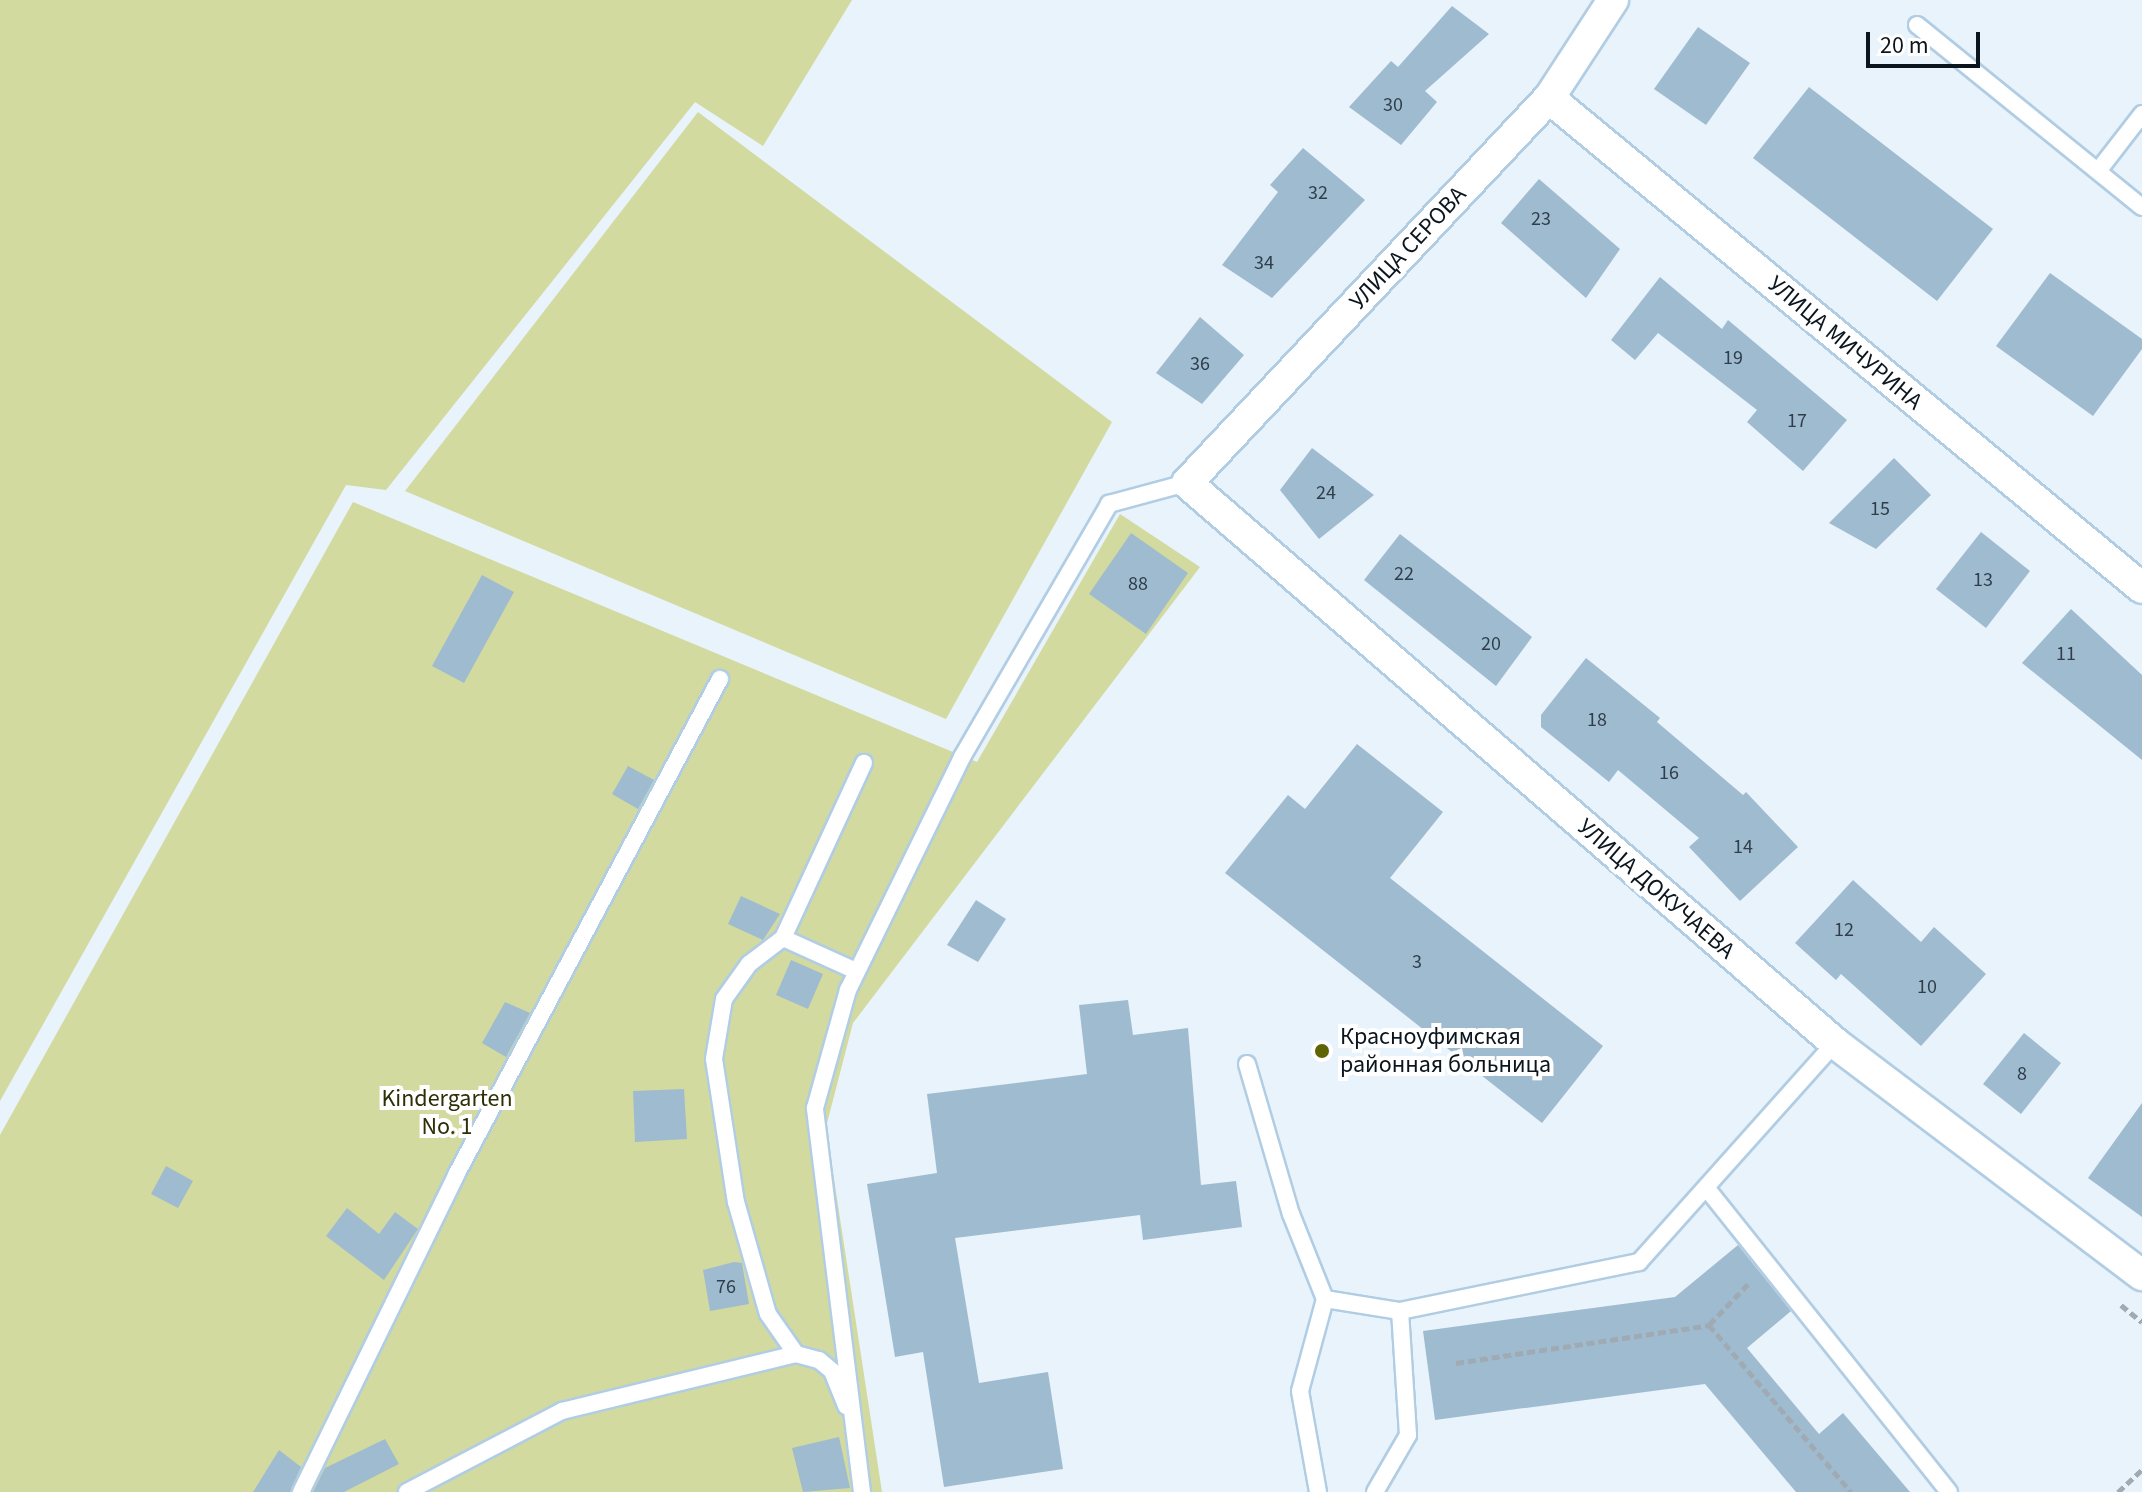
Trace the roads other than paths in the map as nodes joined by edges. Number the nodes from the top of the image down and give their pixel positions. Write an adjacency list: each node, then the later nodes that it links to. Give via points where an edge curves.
1 (1613, 0): 3 (street, УЛИЦА СЕРОВА)
2 (1917, 25): 5 (lane)
3 (1549, 98): 7 (street, УЛИЦА СЕРОВА); 8 (street, УЛИЦА МИЧУРИНА)
4 (2142, 114): 5 (lane)
5 (2098, 171): 6 (lane)
6 (2142, 207)
7 (1187, 483): 12 (lane, via 1109,504 962,757); 13 (street, УЛИЦА ДОКУЧАЕВА)
8 (2142, 588)
9 (720, 679): 21 (lane, via 456,1175)
10 (864, 763): 11 (lane)
11 (783, 938): 12 (lane); 19 (lane, via 749,964 724,999 714,1059 736,1202 768,1314)
12 (856, 971): 20 (lane, via 815,1108)
13 (1835, 1043): 15 (lane); 16 (street, УЛИЦА ДОКУЧАЕВА)
14 (1247, 1064): 17 (lane, via 1291,1214)
15 (1708, 1190): 18 (lane, via 1639,1262); 26 (lane)
16 (2142, 1275)
17 (1325, 1299): 18 (lane); 24 (lane, via 1300,1391)
18 (1400, 1311): 25 (lane, via 1408,1435)
19 (796, 1354): 20 (lane, via 819,1360 832,1371); 22 (lane, via 562,1411)
20 (855, 1430): 23 (lane)
21 (301, 1492)
22 (407, 1492)
23 (862, 1492)
24 (1318, 1492)
25 (1375, 1492)
26 (1949, 1492)

